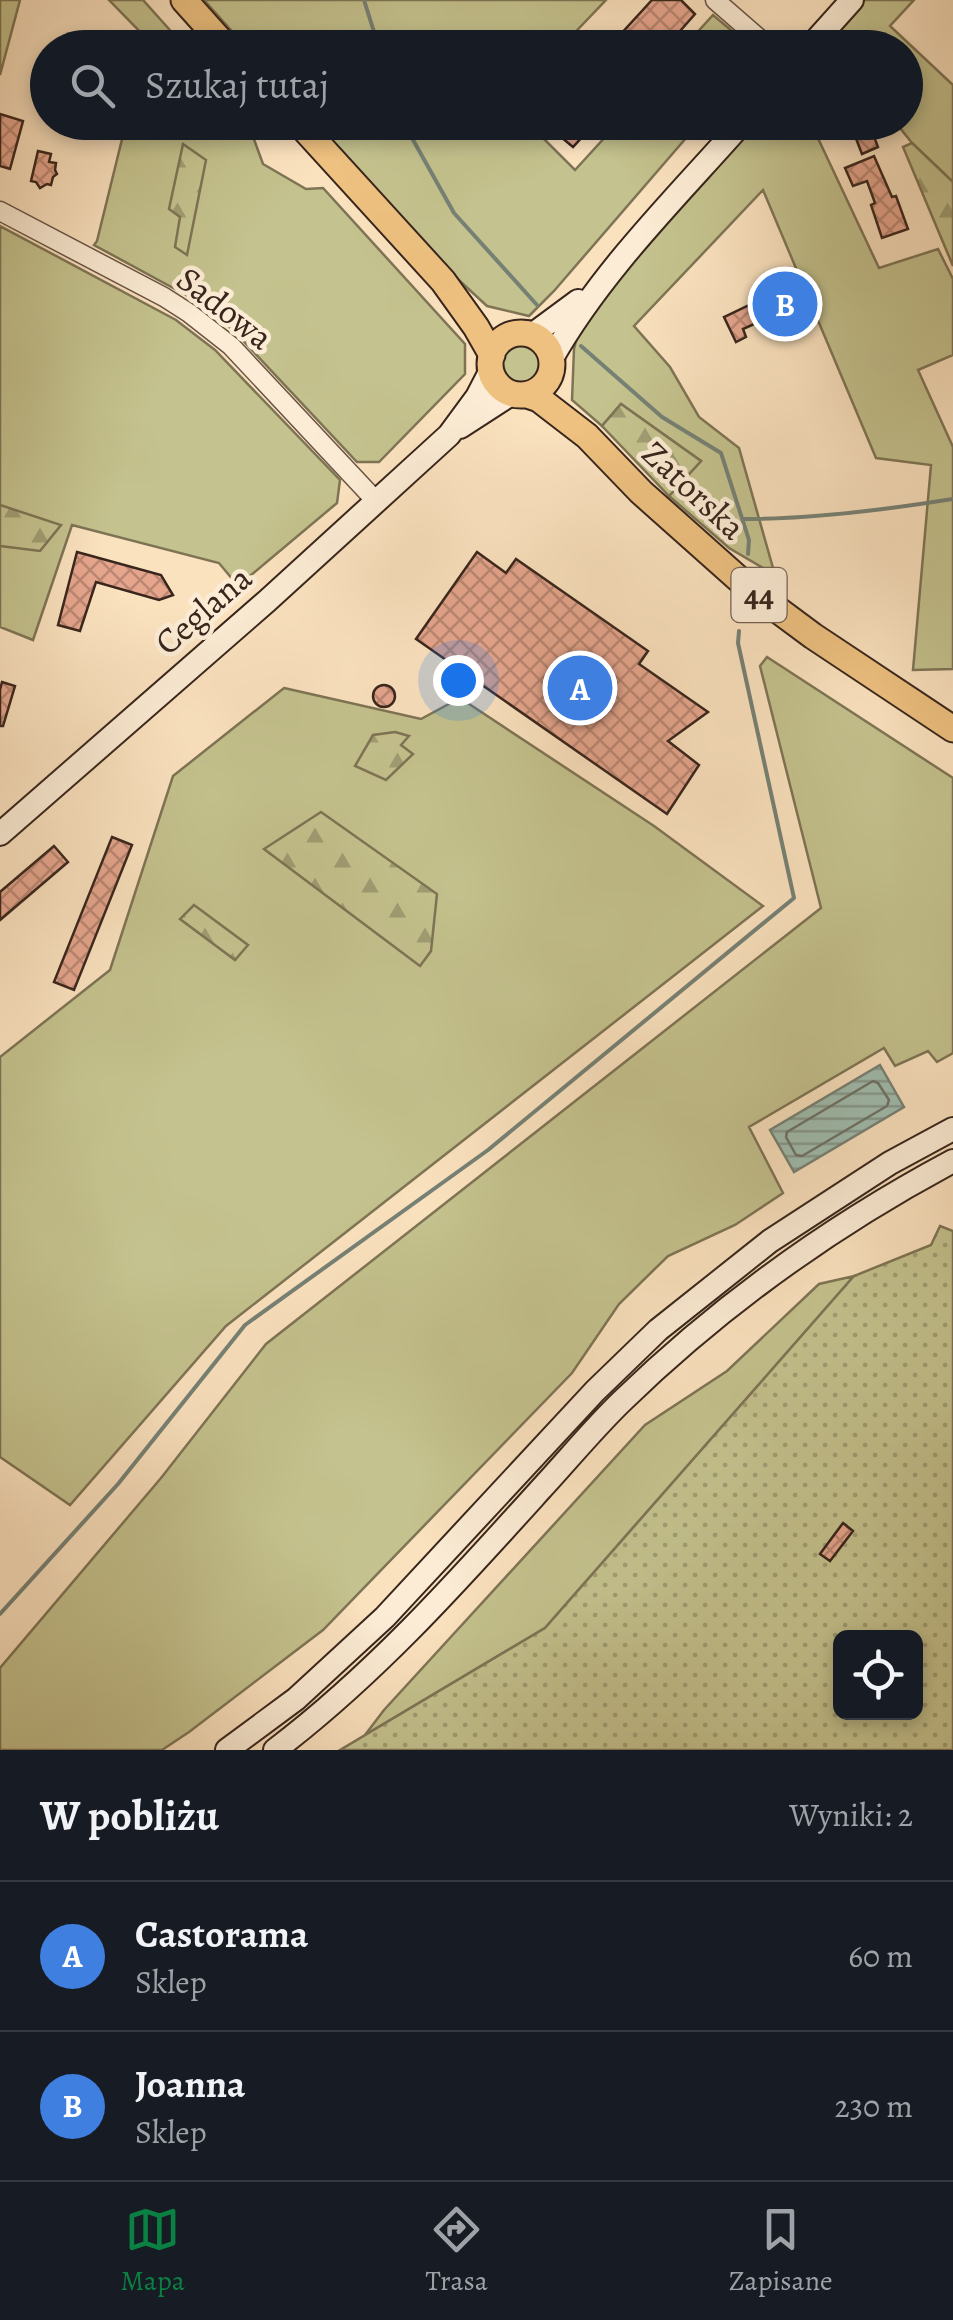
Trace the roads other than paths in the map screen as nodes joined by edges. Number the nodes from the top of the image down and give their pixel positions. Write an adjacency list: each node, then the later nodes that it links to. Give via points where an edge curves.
1 (184, 0): 4 (main road)
2 (715, 0): 5 (street)
3 (852, 0): 6 (main road)
4 (211, 30)
5 (749, 30)
6 (825, 30)
7 (314, 140): 10 (main road, 44)
8 (727, 140): 11 (main road)
9 (0, 211): 18 (street, Sadowa, via 164,297 232,346)
10 (443, 281): 12 (main road, 44, via 487,318); 13 (main road, 44)
11 (600, 282): 12 (main road); 14 (main road)
12 (525, 335): 13 (main road, via 502,340); 14 (main road, 44, via 541,340)
13 (491, 362): 15 (main road, 44, via 498,384); 16 (main road, Ceglana, via 476,397)
14 (552, 365): 15 (main road, via 543,387); 17 (main road, Zatorska / 44)
15 (519, 394): 16 (main road, Ceglana); 17 (main road, Zatorska / 44, via 539,399)
16 (448, 434): 18 (main road, Ceglana)
17 (587, 436): 19 (main road, Zatorska / 44, via 751,590)
18 (376, 502): 20 (main road, Ceglana)
19 (953, 728)
20 (0, 834)
21 (953, 1129): 23 (main road, via 784,1232 658,1330 385,1617)
22 (953, 1161): 24 (main road, via 818,1241 702,1330 621,1402 411,1631)
23 (227, 1750)
24 (275, 1750)

